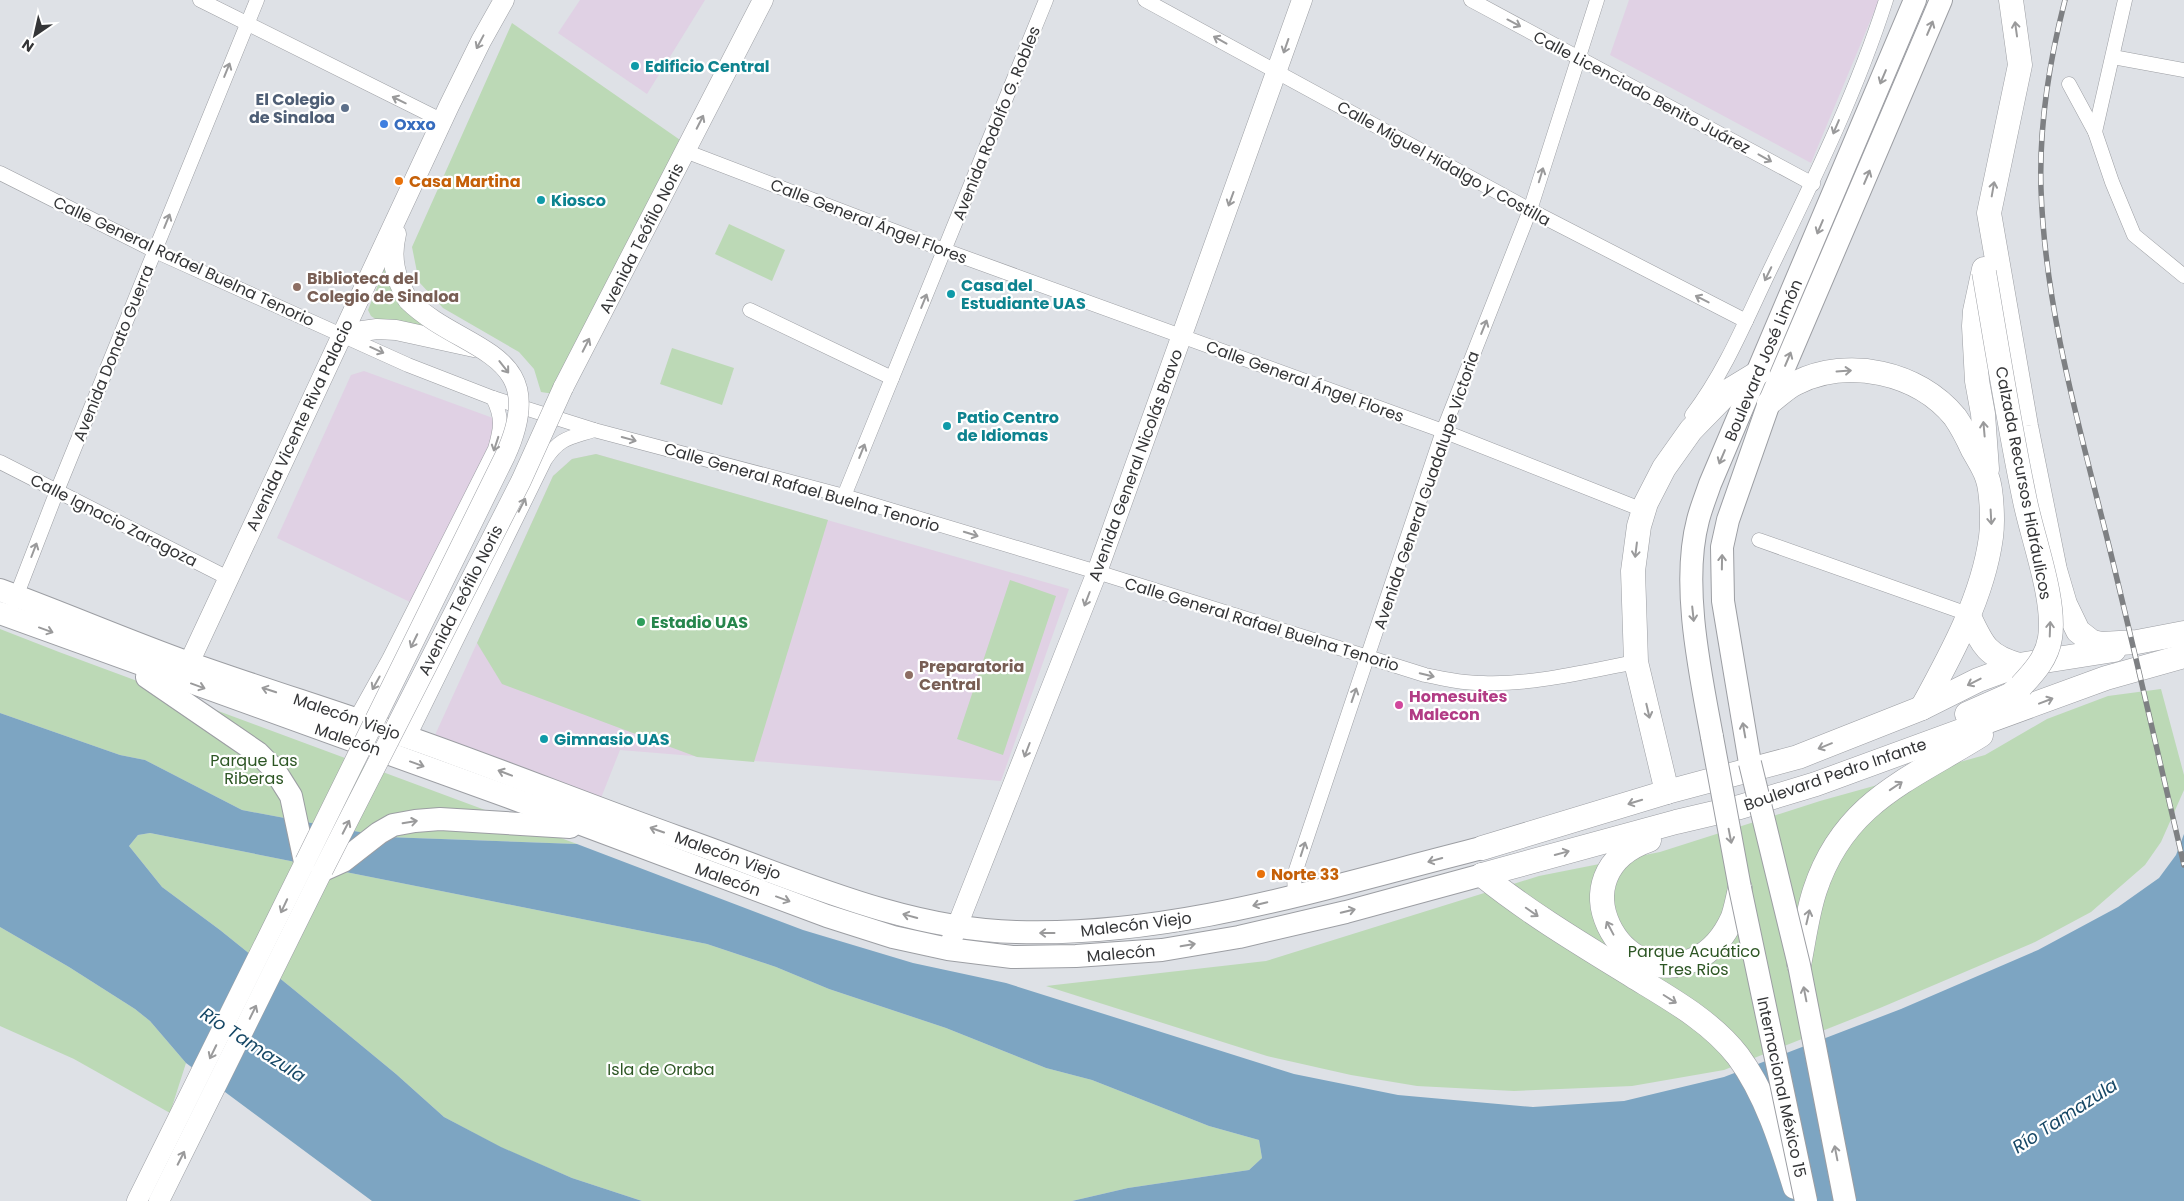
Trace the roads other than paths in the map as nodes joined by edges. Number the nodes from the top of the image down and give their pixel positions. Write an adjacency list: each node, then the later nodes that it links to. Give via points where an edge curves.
1 (200, 0): 16 (street)
2 (257, 0): 16 (street, Avenida Donato Guerra)
3 (763, 0): 25 (main road, Avenida Teófilo Noris, one-way to 3)
4 (1046, 0): 31 (street, Avenida Rodolfo G. Robles)
5 (1145, 0): 21 (street, Calle Miguel Hidalgo y Costilla, one-way to 5)
6 (1302, 0): 21 (main road, Avenida General Nicolás Bravo, one-way to 21)
7 (1471, 0): 18 (street, Calle Licenciado Benito Juárez, one-way to 18)
8 (1596, 0): 18 (street, Avenida General Guadalupe Victoria)
9 (1886, 0): 27 (street, Boulevard José Limón, one-way to 27)
10 (1903, 0): 17 (main road)
11 (1916, 0): 17 (main road, Boulevard José Limón)
12 (1941, 0): 45 (main road, Boulevard José Limón, one-way to 12)
13 (2011, 0): 30 (highway, Calzada Recursos Hidráulicos, one-way to 13, via 2020,65)
14 (2125, 0): 19 (street)
15 (498, 2): 23 (main road, Avenida Vicente Riva Palacio, one-way to 23)
16 (246, 24): 23 (street, one-way to 16); 32 (street, Avenida Donato Guerra, one-way to 16)
17 (1892, 55): 40 (main road, Boulevard José Limón, one-way to 40)
18 (1579, 57): 27 (street, Calle Licenciado Benito Juárez, one-way to 27); 29 (street, Avenida General Guadalupe Victoria, one-way to 18)
19 (2114, 57): 20 (street); 24 (street)
20 (2184, 70)
21 (1277, 72): 29 (street, Calle Miguel Hidalgo y Costilla); 38 (main road, Avenida General Nicolás Bravo, one-way to 38)
22 (2069, 84): 24 (street)
23 (442, 121): 28 (main road, Avenida Vicente Riva Palacio)
24 (2095, 132): 34 (street, via 2134,235)
25 (685, 151): 31 (street, Calle General Ángel Flores); 76 (main road, Avenida Teófilo Noris, one-way to 25, bridge, via 521,481 564,388)
26 (0, 173): 32 (street, Calle General Rafael Buelna Tenorio)
27 (1813, 184): 36 (street, Boulevard José Limón, one-way to 36)
28 (406, 201): 37 (main road, Avenida Vicente Riva Palacio); 39 (main road, Avenida Teófilo Noris, bridge, via 392,255 395,272 408,300 432,319)
29 (1530, 210): 36 (street, Calle Miguel Hidalgo y Costilla, one-way to 29); 47 (street, Avenida General Guadalupe Victoria, one-way to 29)
30 (1989, 213): 33 (highway, Calzada Recursos Hidráulicos); 59 (highway, Calzada Recursos Hidráulicos, via 2026,426 2065,604 2078,631 2092,642 2137,642)
31 (944, 250): 38 (street, Calle General Ángel Flores); 41 (street, Avenida Rodolfo G. Robles, one-way to 31)
32 (155, 251): 37 (street, Calle General Rafael Buelna Tenorio); 50 (street, Avenida Donato Guerra)
33 (1984, 265): 42 (highway, via 1974,311); 65 (highway, Calzada Recursos Hidráulicos, one-way to 33, bridge, via 2039,666 2050,640 2051,624 2022,486)
34 (2184, 276)
35 (750, 310): 41 (street)
36 (1746, 321): 52 (street, Boulevard José Limón, via 1703,401 1654,464)
37 (341, 334): 39 (main road, bridge, via 396,330); 43 (street, Calle General Rafael Buelna Tenorio, one-way to 43, via 408,365); 55 (main road, Avenida Vicente Riva Palacio)
38 (1181, 337): 47 (street, Calle General Ángel Flores); 54 (main road, Avenida General Nicolás Bravo)
39 (486, 349): 76 (main road, Avenida Teófilo Noris, one-way to 76, bridge, via 507,370 518,396 519,420)
40 (1758, 373): 52 (highway, via 1730,390 1691,430 1664,468); 70 (main road, Boulevard José Limón, one-way to 70, via 1697,520 1692,605)
41 (892, 378): 51 (street, Avenida Rodolfo G. Robles, one-way to 41)
42 (1977, 381): 44 (highway, via 1962,396); 49 (highway, one-way to 42)
43 (493, 398): 46 (street, Calle General Rafael Buelna Tenorio); 68 (street, one-way to 68, via 500,412 501,425 495,449)
44 (1936, 399): 45 (highway, one-way to 44, via 1796,383 1809,378 1837,371 1865,370 1891,375); 49 (highway, via 1954,417)
45 (1769, 403): 82 (main road, Boulevard José Limón, one-way to 45, bridge, via 1750,763 1723,601 1722,547 1728,520)
46 (594, 430): 51 (street, Calle General Rafael Buelna Tenorio, one-way to 51); 69 (street, one-way to 46, via 545,460 561,441)
47 (1443, 430): 52 (street, Calle General Ángel Flores); 62 (street, Avenida General Guadalupe Victoria)
48 (0, 462): 50 (street, Calle Ignacio Zaragoza)
49 (1988, 478): 57 (highway, one-way to 57, via 1992,536)
50 (57, 491): 55 (street, Calle Ignacio Zaragoza); 56 (street, Avenida Donato Guerra, one-way to 50)
51 (844, 496): 54 (street, Calle General Rafael Buelna Tenorio, one-way to 54)
52 (1644, 507): 63 (highway, one-way to 63, via 1633,571)
53 (1759, 540): 57 (street)
54 (1097, 572): 62 (street, Calle General Rafael Buelna Tenorio); 80 (main road, Avenida General Nicolás Bravo, one-way to 80)
55 (228, 578): 64 (main road, Avenida Vicente Riva Palacio)
56 (8, 593): 58 (street, Avenida Donato Guerra); 64 (main road, Malecón Viejo)
57 (1968, 614): 65 (highway, via 1984,648); 66 (highway)
58 (4, 615): 60 (main road, Malecón, one-way to 60)
59 (2184, 635): 65 (highway, Boulevard Pedro Infante, via 2097,654)
60 (110, 653): 74 (main road, Malecón, one-way to 74); 76 (main road, via 174,694 258,753 274,768 291,796)
61 (2184, 656): 67 (highway, Boulevard Pedro Infante, one-way to 61, via 2106,678)
62 (1367, 657): 63 (street, Calle General Rafael Buelna Tenorio, one-way to 63, via 1425,675 1485,684 1548,678); 79 (street, Avenida General Guadalupe Victoria, one-way to 62, via 1294,876)
63 (1636, 662): 71 (highway, one-way to 71)
64 (189, 663): 68 (main road, Malecón Viejo, one-way to 64)
65 (2020, 676): 66 (highway, Boulevard Pedro Infante, one-way to 66, via 1978,680); 72 (highway, via 1992,704 1814,769 1792,778)
66 (1922, 708): 71 (highway, Boulevard Pedro Infante, one-way to 71, via 1798,757)
67 (2021, 710): 72 (highway, Boulevard Pedro Infante, via 1856,770); 82 (highway, one-way to 67, via 1814,892 1844,831 1872,803 1893,788)
68 (356, 720): 69 (main road, Malecón Viejo)
69 (409, 737): 80 (main road, Malecón Viejo, one-way to 69, via 898,913 809,885)
70 (1712, 737): 78 (main road, Internacional México 15, one-way to 78, bridge)
71 (1667, 792): 75 (highway, Boulevard Pedro Infante, one-way to 75)
72 (1771, 794): 73 (highway, Boulevard Pedro Infante)
73 (1740, 807): 77 (highway, Boulevard Pedro Infante, one-way to 73, via 1676,822); 78 (highway, one-way to 73, via 1727,930 1710,950 1678,965 1665,966 1636,956 1618,941 1607,923 1602,905 1605,878 1611,866 1632,846)
74 (597, 829): 76 (main road, one-way to 74, via 343,861 393,825 440,819); 81 (main road, Malecón, one-way to 81, via 827,916 893,937)
75 (1482, 848): 79 (main road, Malecón Viejo, one-way to 79)
76 (314, 866): 83 (main road, Avenida Teófilo Noris, one-way to 83); 84 (main road, Avenida Teófilo Noris, one-way to 76)
77 (1487, 880): 81 (main road, Malecón, one-way to 77, via 1012,957 1162,950 1238,937); 85 (highway, one-way to 85, via 1553,926 1675,1002 1725,1042 1754,1081)
78 (1740, 888): 86 (main road, Internacional México 15, bridge)
79 (1295, 896): 80 (main road, Malecón Viejo, one-way to 80, via 1175,922 1108,930 1014,932)
80 (958, 926): 81 (main road, Avenida General Nicolás Bravo)
81 (948, 949)
82 (1799, 965): 87 (main road, one-way to 82, bridge)
83 (137, 1201)
84 (159, 1201)
85 (1800, 1201)
86 (1806, 1201)
87 (1845, 1201)

